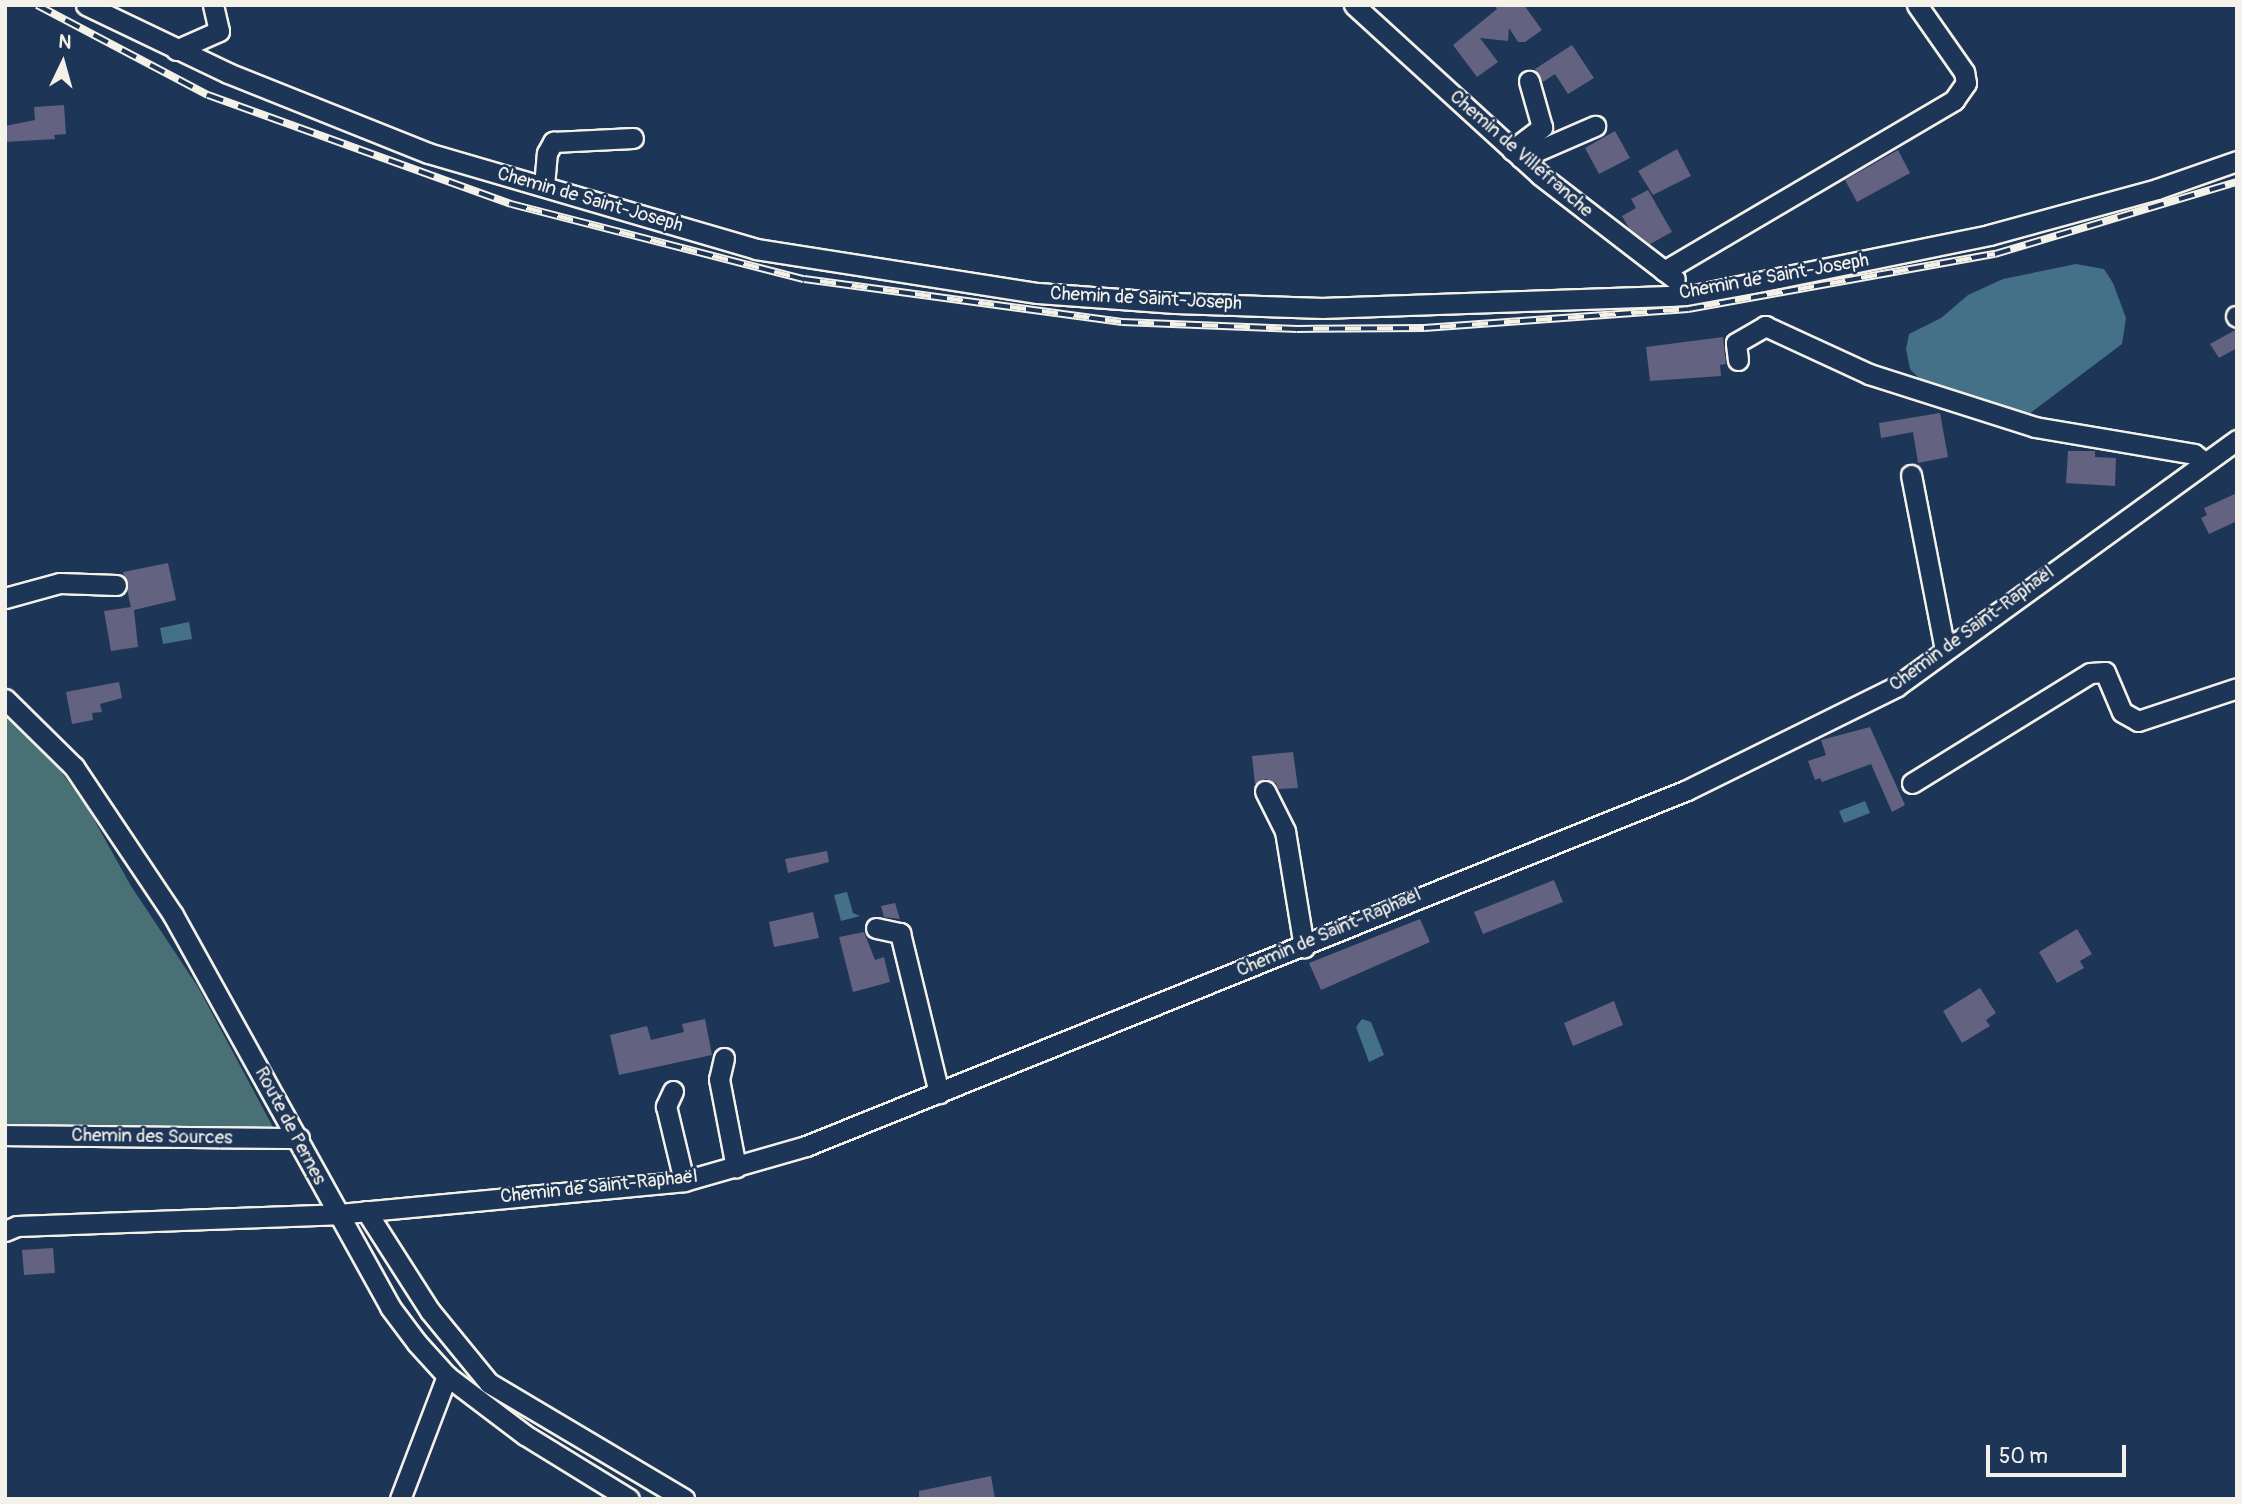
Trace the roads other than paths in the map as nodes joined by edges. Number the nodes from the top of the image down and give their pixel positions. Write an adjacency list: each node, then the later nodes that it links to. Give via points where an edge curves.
1 (86, 5): 5 (street, Chemin de Saint-Joseph)
2 (213, 5): 5 (street, via 219,31)
3 (1353, 5): 9 (street, Chemin de Villefranche)
4 (1917, 5): 12 (street, via 1964,72 1966,83 1954,100)
5 (176, 50): 11 (street, Chemin de Saint-Joseph, via 428,153)
6 (1529, 81): 9 (street, via 1542,127)
7 (1595, 126): 9 (street)
8 (633, 138): 11 (street, via 553,142 547,153)
9 (1517, 154): 12 (street, Chemin de Villefranche)
10 (2237, 161): 13 (street, Chemin de Saint-Joseph, via 2157,189 1989,235)
11 (544, 186): 13 (street, Chemin de Saint-Joseph, via 756,249 1038,293 1323,308)
12 (1664, 271): 13 (street, Chemin de Villefranche)
13 (1695, 295)
14 (1738, 360): 16 (street, via 1736,343 1765,326 1869,374 2010,419 2194,454)
15 (2233, 443): 16 (street, Chemin de Saint-Raphaël)
16 (2204, 462): 20 (street, Chemin de Saint-Raphaël)
17 (1911, 475): 20 (street)
18 (116, 585): 19 (street, via 60,583)
19 (5, 598)
20 (1945, 650): 26 (street, Chemin de Saint-Raphaël, via 1897,686 1686,790 1443,885)
21 (2237, 688): 23 (street, via 2158,718 2138,720 2122,712 2105,672 2090,673)
22 (5, 699): 31 (street, Route de Pernes, via 82,779 173,915)
23 (1912, 783)
24 (1265, 791): 26 (street, via 1285,831)
25 (876, 928): 29 (street, via 900,933)
26 (1304, 947): 29 (street, Chemin de Saint-Raphaël)
27 (724, 1058): 32 (street, via 719,1079)
28 (673, 1091): 33 (street, via 666,1106)
29 (939, 1093): 32 (street, Chemin de Saint-Raphaël, via 806,1146)
30 (5, 1135): 31 (street, Chemin des Sources)
31 (299, 1138): 35 (street, Route de Pernes)
32 (736, 1167): 33 (street, Chemin de Saint-Raphaël)
33 (684, 1181): 34 (street, Chemin de Saint-Raphaël)
34 (366, 1211): 35 (street, Chemin de Saint-Raphaël); 40 (street, via 430,1311 489,1383)
35 (338, 1214): 36 (street, Chemin de Saint-Raphaël, via 17,1226); 37 (street, Route de Pernes, via 390,1307)
36 (5, 1231)
37 (447, 1376): 38 (street); 39 (street, Route de Pernes, via 524,1435)
38 (400, 1499)
39 (629, 1499)
40 (684, 1499)

